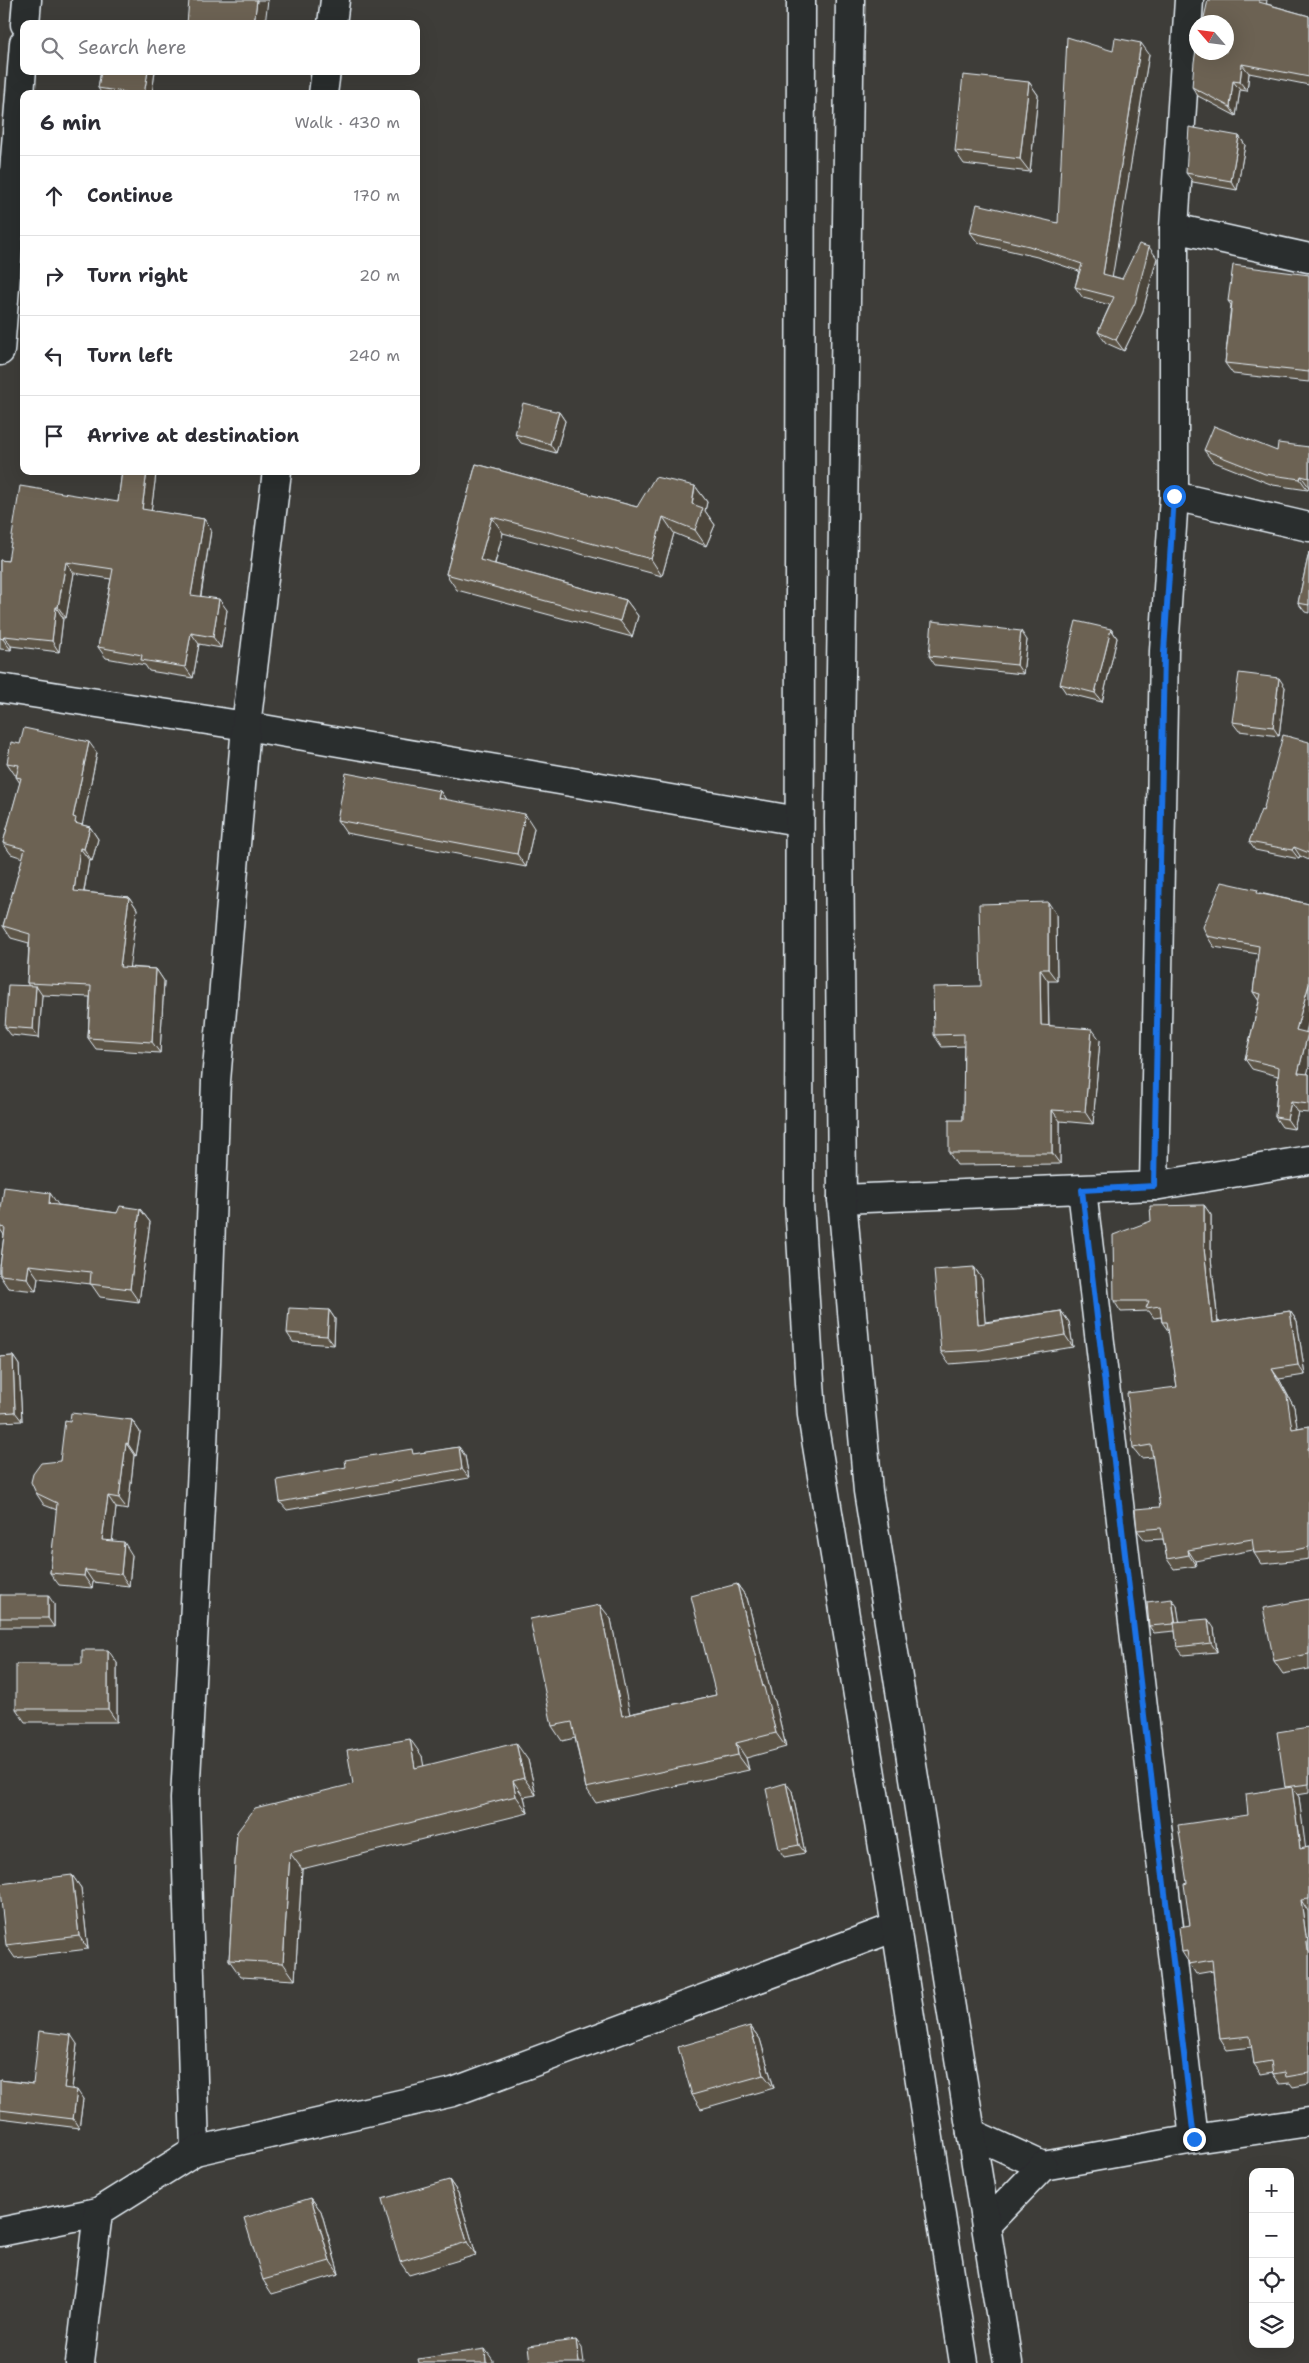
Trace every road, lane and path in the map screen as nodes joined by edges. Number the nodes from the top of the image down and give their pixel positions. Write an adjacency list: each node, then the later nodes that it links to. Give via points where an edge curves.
1 (27, 0): 6 (street)
2 (335, 0): 7 (street)
3 (800, 0): 21 (street)
4 (850, 0): 22 (street)
5 (1189, 0): 13 (street)
6 (25, 20)
7 (332, 20)
8 (22, 75): 10 (street)
9 (325, 75): 11 (street)
10 (20, 90)
11 (324, 90)
12 (20, 94): 15 (street)
13 (1174, 228): 14 (street); 17 (street)
14 (1309, 258)
15 (0, 351)
16 (277, 475): 20 (street)
17 (1174, 496): 18 (street); 25 (street, via 1164,652)
18 (1309, 527)
19 (0, 688): 20 (street)
20 (246, 726): 21 (street); 32 (street, via 216,1081 203,1447 185,1799)
21 (798, 821): 23 (street)
22 (840, 879): 23 (street); 27 (street)
23 (799, 885): 28 (street, via 799,1204 812,1415)
24 (1309, 1160): 25 (street)
25 (1154, 1186): 26 (street)
26 (1082, 1190): 27 (street); 31 (street)
27 (842, 1199): 30 (street, via 868,1491)
28 (896, 1927): 32 (street, via 453,2092); 38 (street)
29 (1309, 2122): 31 (street)
30 (971, 2133): 33 (street); 35 (street)
31 (1194, 2139): 33 (street)
32 (195, 2151): 34 (street)
33 (1043, 2166): 35 (street)
34 (98, 2212): 36 (street); 37 (street)
35 (986, 2225): 39 (street)
36 (0, 2232)
37 (80, 2363)
38 (964, 2363)
39 (1008, 2363)

